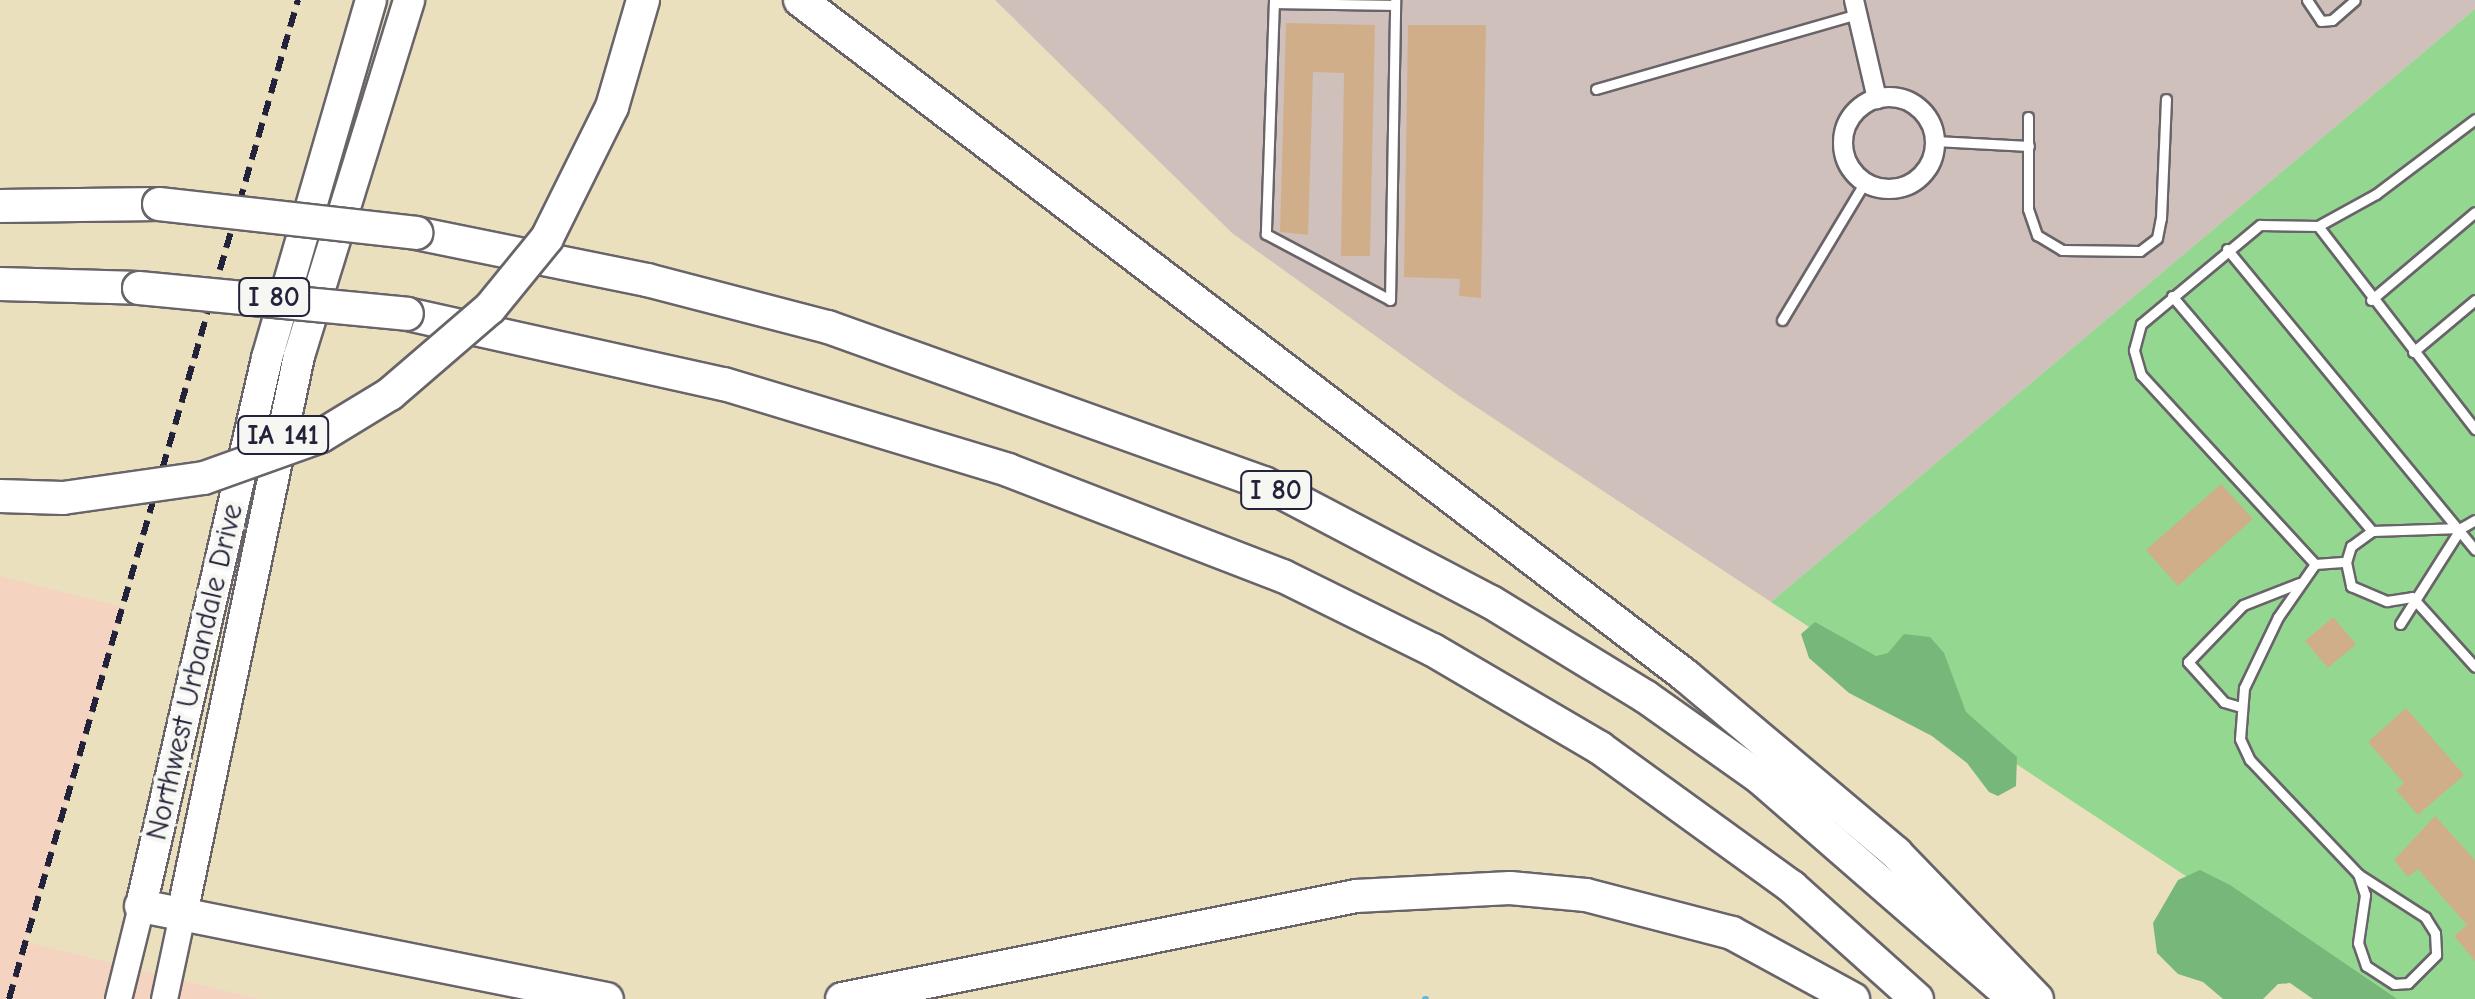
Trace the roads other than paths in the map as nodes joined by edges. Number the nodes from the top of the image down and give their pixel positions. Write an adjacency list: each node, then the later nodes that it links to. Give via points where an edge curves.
1 (372, 0): 42 (highway, Northwest Urbandale Drive / IA 141, via 267,358)
2 (409, 0): 43 (highway, Northwest Urbandale Drive / IA 141, via 299,356)
3 (644, 0): 29 (highway, bridge, via 612,107 547,238 490,308 390,394 321,436 204,478 63,498)
4 (800, 0): 51 (highway, via 1686,676 1896,853)
5 (2307, 0): 6 (lane, via 2321,21)
6 (2355, 0)
7 (1274, 1): 8 (lane); 8 (lane, via 1266,234 1390,300)
8 (1395, 3)
9 (1856, 7): 10 (lane); 11 (street)
10 (1596, 89)
11 (1877, 99): 15 (street, via 1916,106); 17 (street, via 1845,129 1846,159)
12 (2166, 99): 16 (lane, via 2162,218 2147,248 2062,250 2044,241 2030,225)
13 (2028, 118): 16 (lane)
14 (2475, 119): 20 (lane, via 2376,194)
15 (1936, 142): 16 (lane); 17 (street, via 1930,165 1912,183 1888,190)
16 (2029, 146)
17 (1865, 182): 26 (lane)
18 (0, 206): 50 (highway, I 80, bridge, via 159,204 416,233 647,280 828,327 1264,484 1491,602 1646,697 1759,777)
19 (2475, 212): 24 (lane)
20 (2318, 226): 21 (lane, via 2260,224); 24 (lane)
21 (2227, 249): 23 (lane); 31 (lane)
22 (0, 284): 49 (highway, I 80, bridge, via 139,288 408,314 724,384 1008,470 1283,576 1433,650 1600,748 1792,887)
23 (2172, 296): 32 (lane); 35 (lane, via 2141,324 2134,350 2141,375)
24 (2370, 300): 27 (lane)
25 (2475, 300): 27 (lane)
26 (1782, 320)
27 (2413, 352): 28 (lane)
28 (2475, 429)
29 (0, 496)
30 (2475, 520): 31 (lane)
31 (2461, 528): 32 (lane); 33 (lane); 37 (lane)
32 (2372, 530): 34 (lane, via 2351,546)
33 (2475, 550)
34 (2346, 562): 35 (lane); 37 (lane, via 2351,586 2364,596)
35 (2315, 564): 36 (lane)
36 (2302, 582): 40 (lane, via 2259,654); 40 (lane, via 2243,605 2188,662 2224,702)
37 (2412, 598): 38 (lane); 39 (lane)
38 (2400, 624)
39 (2475, 667)
40 (2242, 708): 41 (lane, via 2240,739 2250,760)
41 (2358, 874): 41 (lane, via 2365,895 2358,943 2366,966 2394,984 2408,983 2436,955 2435,934 2411,904)
42 (141, 906): 43 (highway); 44 (main road, Northwest Urbandale Drive)
43 (182, 914): 45 (main road, Northwest Urbandale Drive); 46 (highway)
44 (118, 999)
45 (164, 999)
46 (607, 999)
47 (842, 999): 48 (highway, via 1356,896 1491,888 1586,895 1732,932)
48 (1853, 999)
49 (1918, 999)
50 (2014, 999)
51 (2036, 999)

